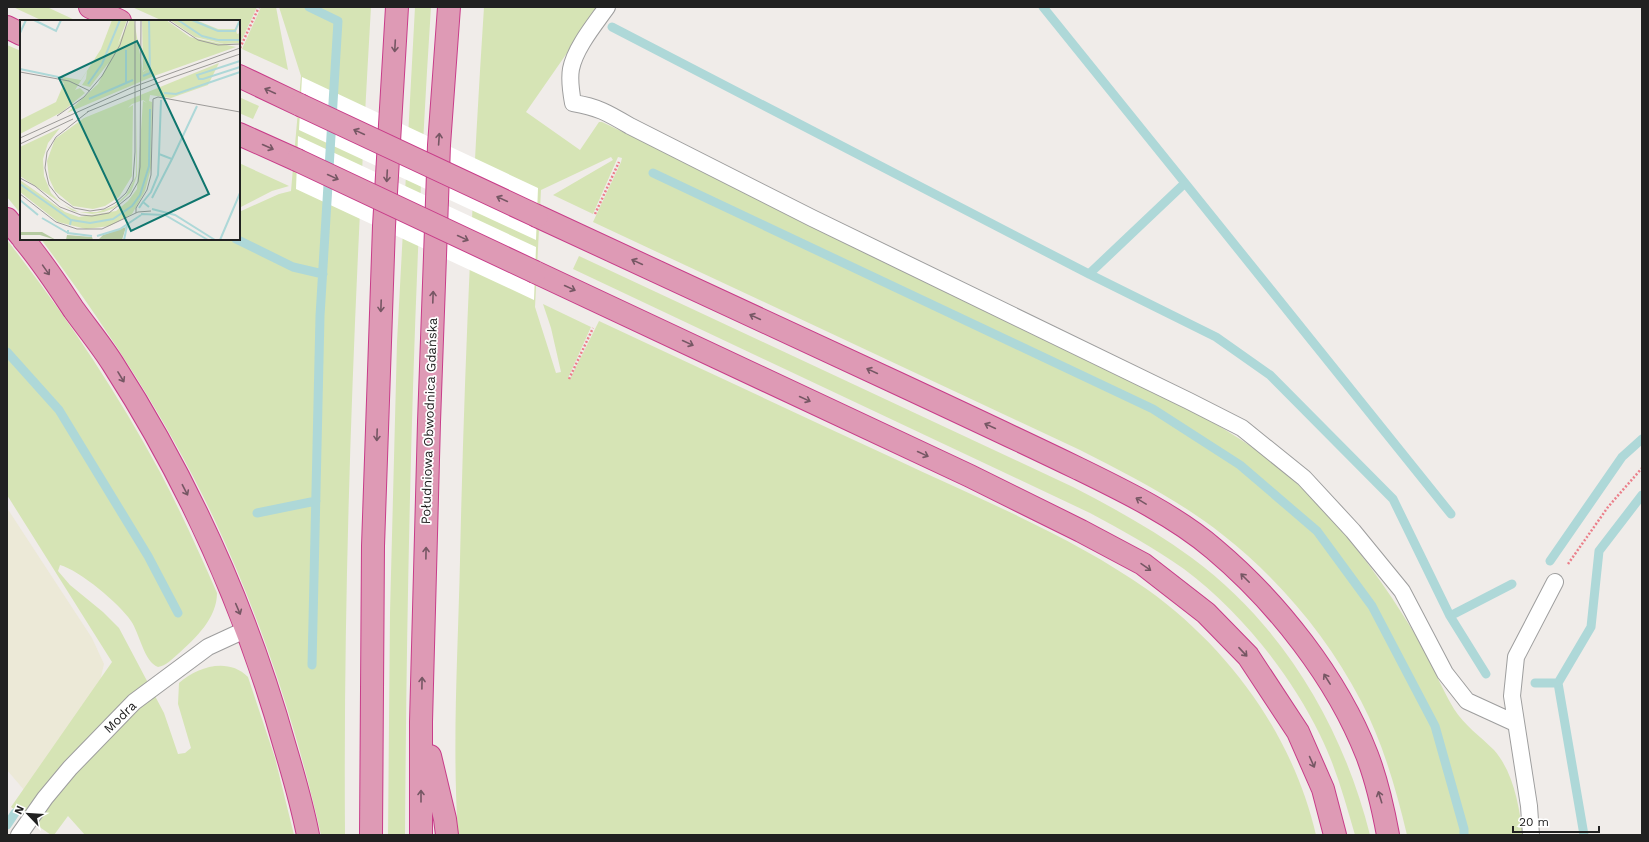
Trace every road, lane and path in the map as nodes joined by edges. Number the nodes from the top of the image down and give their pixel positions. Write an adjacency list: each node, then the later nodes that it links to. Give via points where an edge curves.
1 (90, 7): 6 (highway)
2 (259, 7): 9 (path)
3 (397, 7): 26 (highway, one-way to 26, via 384,226 373,546)
4 (449, 7): 22 (highway, Południowa Obwodnica Gdańska, one-way to 4, via 433,292 439,145)
5 (605, 10): 23 (lane, via 578,50 571,68 573,103 606,112 812,218 1242,428 1304,478 1353,531 1402,591 1445,673 1466,701)
6 (118, 20)
7 (7, 27): 8 (highway)
8 (20, 34)
9 (240, 48)
10 (240, 76): 30 (highway, one-way to 10, bridge, via 1367,755 1344,707 1316,661 1285,620 1245,578 1213,548 1182,526 1119,488 1026,443)
11 (240, 134): 29 (highway, one-way to 29, bridge, via 970,476 1143,564 1206,613 1248,656 1298,732 1323,789)
12 (619, 162): 13 (path)
13 (594, 215)
14 (7, 220): 15 (highway)
15 (20, 235)
16 (24, 240): 21 (highway, one-way to 21, via 113,364 167,454 212,547)
17 (593, 328): 18 (path)
18 (569, 379)
19 (1642, 468): 20 (path, via 1608,507)
20 (1555, 582): 23 (lane, via 1516,657 1512,696)
21 (247, 629): 24 (lane, Modra, via 208,647 134,702 70,768); 25 (highway, via 273,702)
22 (421, 722): 27 (highway, Południowa Obwodnica Gdańska, one-way to 22); 28 (highway)
23 (1515, 723): 31 (lane, via 1529,806)
24 (19, 835)
25 (308, 835)
26 (371, 835)
27 (421, 835)
28 (447, 835)
29 (1334, 835)
30 (1388, 835)
31 (1531, 835)

